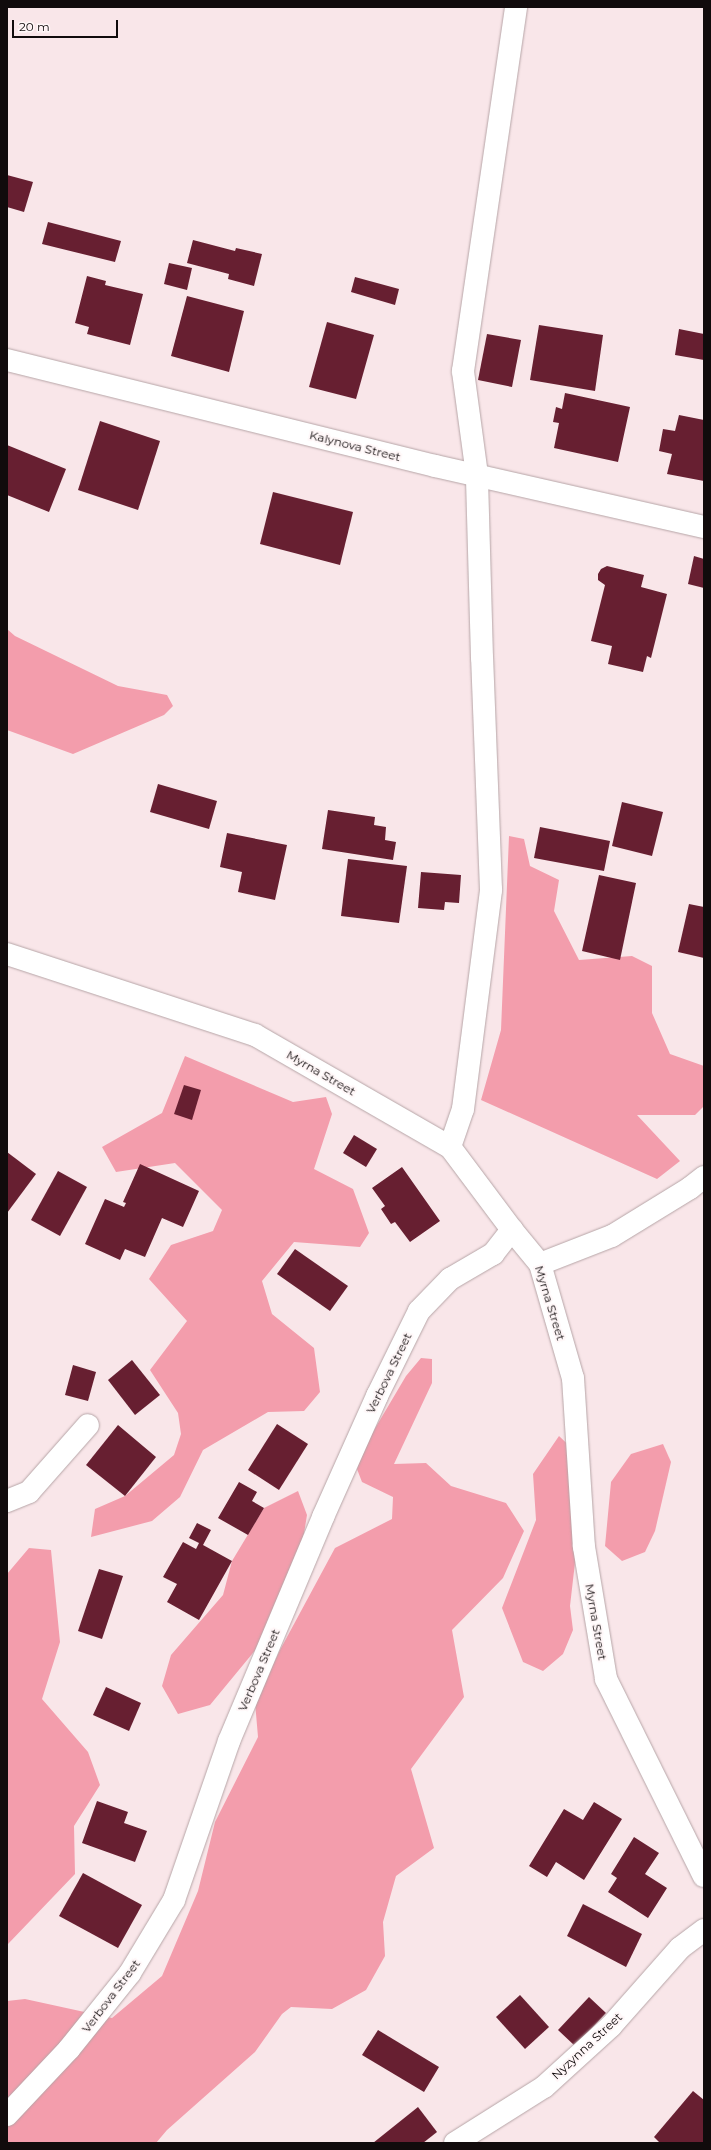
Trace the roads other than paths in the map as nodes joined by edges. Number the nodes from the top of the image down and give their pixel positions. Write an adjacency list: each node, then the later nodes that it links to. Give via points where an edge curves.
1 (516, 7): 3 (street, via 463,371)
2 (7, 360): 3 (street, Kalynova Street)
3 (477, 475): 4 (street, Kalynova Street); 6 (street, via 491,890 464,1109)
4 (704, 527)
5 (7, 954): 6 (street, Myrna Street, via 255,1035)
6 (450, 1147): 8 (street, Myrna Street)
7 (704, 1177): 9 (street, via 612,1236)
8 (512, 1230): 9 (street, Myrna Street); 14 (street, Verbova Street, via 493,1254 450,1279 419,1311 377,1396 229,1741 174,1900 130,1973 69,2049)
9 (540, 1264): 12 (street, Myrna Street, via 572,1378 584,1547 606,1679)
10 (88, 1425): 11 (street, via 29,1492)
11 (7, 1501)
12 (704, 1876)
13 (704, 1930): 15 (street, Nyzynna Street, via 680,1948 611,2026 544,2087)
14 (7, 2115)
15 (455, 2143)

